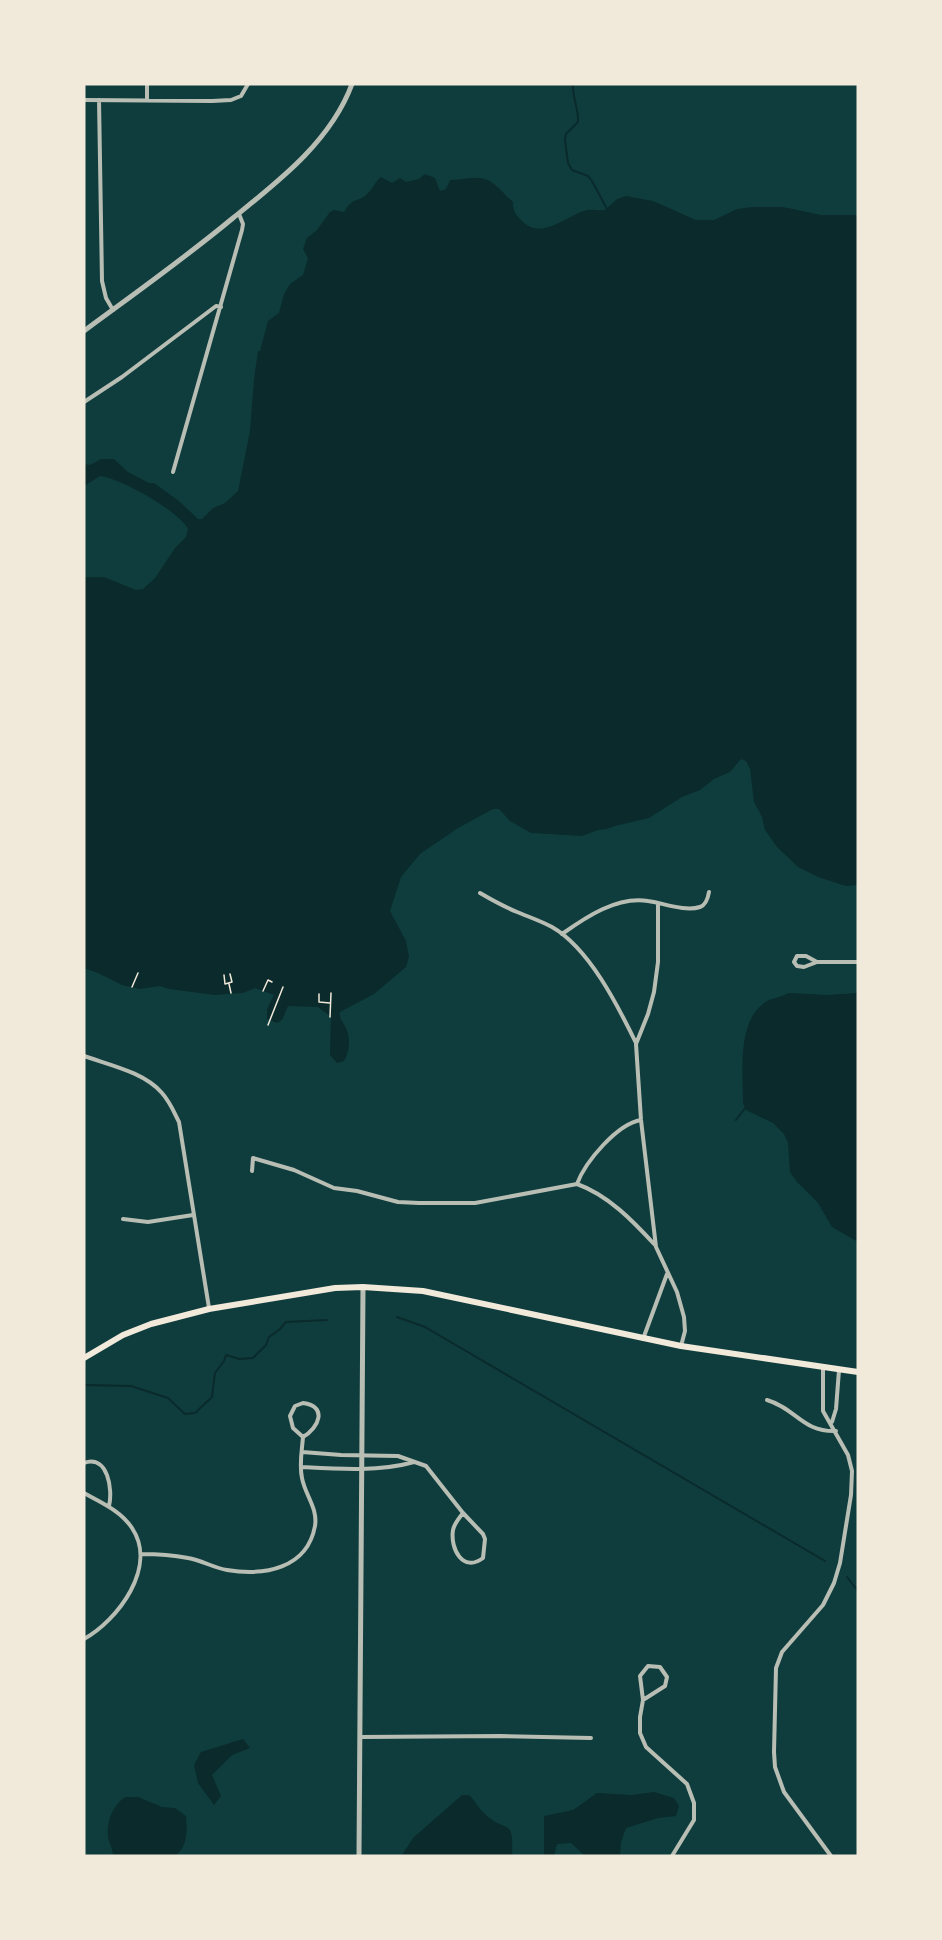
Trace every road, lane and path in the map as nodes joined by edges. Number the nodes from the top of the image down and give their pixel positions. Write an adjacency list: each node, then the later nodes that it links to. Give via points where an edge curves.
1 (147, 84): 4 (street)
2 (248, 84): 4 (street, via 245,93 236,99)
3 (352, 84): 7 (street, via 331,125 305,156)
4 (147, 99): 6 (street)
5 (84, 100): 6 (street)
6 (99, 100): 9 (street, via 102,281)
7 (239, 214): 8 (street, via 242,230); 9 (street)
8 (221, 307): 11 (street, via 216,306); 12 (street)
9 (113, 310): 10 (street)
10 (84, 331)
11 (84, 402)
12 (173, 472)
13 (709, 892): 15 (street, via 707,901 698,908)
14 (480, 893): 16 (street)
15 (658, 904): 16 (street, via 616,904 584,918); 33 (street, via 654,992)
16 (562, 934): 33 (street, via 614,997)
17 (817, 962): 17 (street, via 804,967 794,962 802,955); 18 (street)
18 (858, 962)
19 (138, 973): 24 (path)
20 (224, 975): 23 (path, via 225,984)
21 (230, 975): 23 (path)
22 (272, 982): 26 (path, via 268,980)
23 (229, 983): 27 (path)
24 (132, 987)
25 (283, 987): 32 (path)
26 (263, 991)
27 (231, 993)
28 (331, 993): 30 (path)
29 (319, 994): 30 (path, via 319,1002)
30 (331, 1003): 31 (path)
31 (330, 1017)
32 (268, 1025)
33 (636, 1044): 35 (street)
34 (84, 1056): 38 (street, via 147,1081 171,1106 178,1122)
35 (641, 1120): 37 (street, via 626,1125 608,1141 587,1164); 40 (street)
36 (252, 1171): 37 (street, via 253,1158 334,1188 419,1203 475,1203)
37 (577, 1184): 40 (street, via 616,1207)
38 (193, 1215): 39 (street, via 148,1222); 43 (street)
39 (123, 1219)
40 (656, 1247): 41 (street)
41 (667, 1273): 44 (street); 45 (street, via 684,1317)
42 (363, 1287): 43 (main road); 44 (main road, via 423,1291); 55 (street)
43 (209, 1309): 46 (main road, via 151,1324)
44 (643, 1339): 45 (main road)
45 (681, 1346): 47 (main road)
46 (84, 1358)
47 (823, 1368): 48 (main road); 51 (street, via 823,1411)
48 (839, 1370): 49 (main road); 51 (street)
49 (858, 1372)
50 (766, 1400): 52 (street, via 785,1408 811,1428)
51 (832, 1423): 52 (street)
52 (836, 1431): 70 (street, via 852,1471 840,1563 823,1605 782,1652 776,1668 774,1752 784,1792)
53 (303, 1437): 53 (street, via 293,1428 290,1416 295,1406 303,1403 315,1408 318,1414 316,1427); 54 (street)
54 (302, 1452): 55 (street); 58 (street)
55 (361, 1455): 56 (street, via 398,1456); 59 (street)
56 (415, 1461): 59 (street); 62 (street, via 426,1466)
57 (84, 1463): 61 (street, via 96,1462 106,1474)
58 (301, 1467): 59 (street); 63 (street, via 314,1508 315,1525 299,1557 285,1566 226,1570 191,1558)
59 (361, 1469): 66 (street)
60 (84, 1493): 61 (street)
61 (109, 1506): 63 (street, via 133,1529)
62 (463, 1513): 62 (street, via 453,1529 454,1547 461,1560 472,1563 483,1558 485,1539)
63 (142, 1554): 64 (street, via 128,1595 113,1615)
64 (84, 1639)
65 (643, 1700): 65 (street, via 665,1686 667,1677 660,1667 648,1666 641,1672); 69 (street, via 640,1734 646,1747 687,1784 694,1803 694,1820)
66 (361, 1737): 67 (street); 68 (street)
67 (591, 1738)
68 (360, 1856)
69 (672, 1856)
70 (831, 1856)

